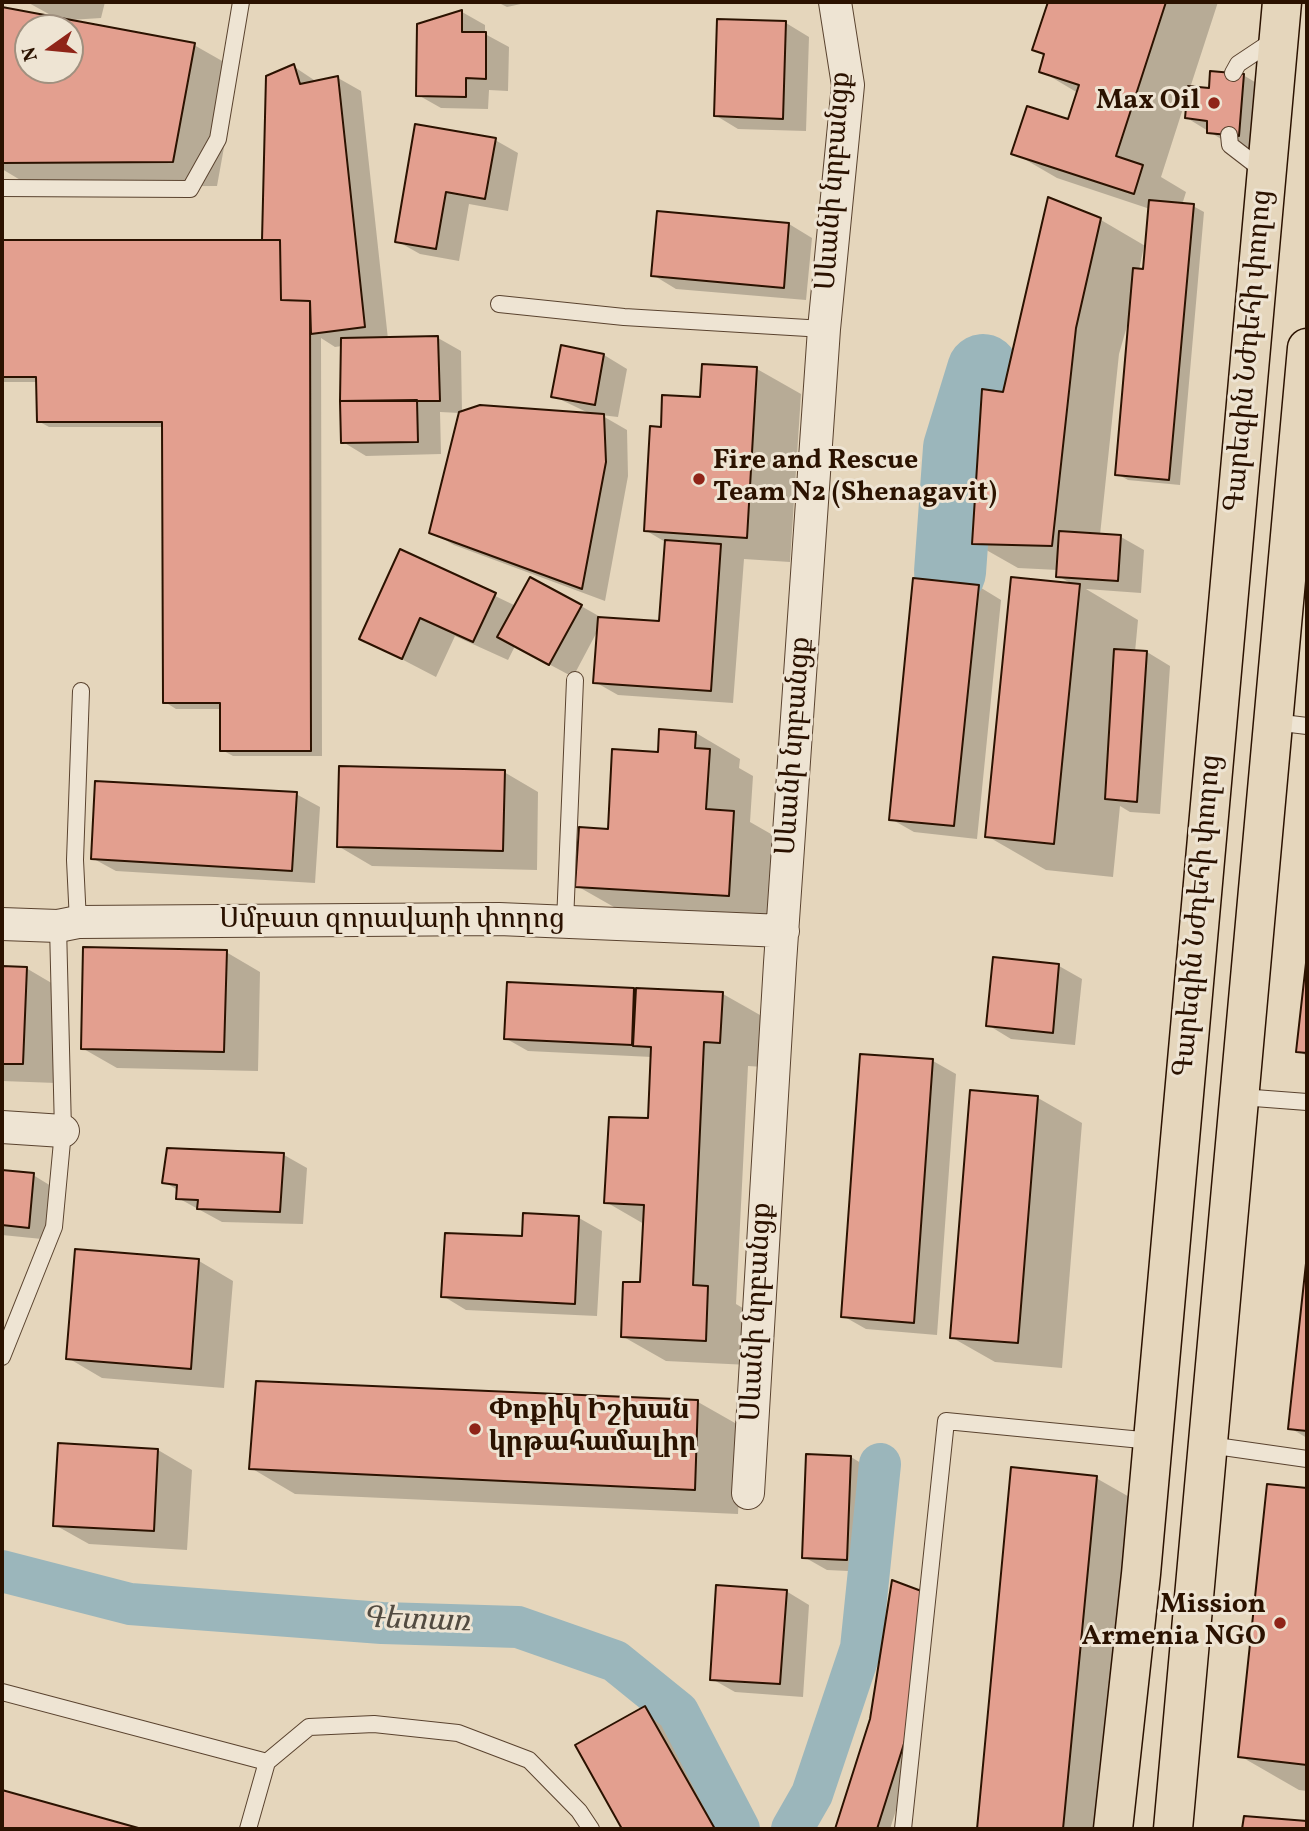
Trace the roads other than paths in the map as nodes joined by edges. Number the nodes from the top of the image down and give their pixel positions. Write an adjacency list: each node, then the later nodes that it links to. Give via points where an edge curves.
1 (241, 2): 7 (lane, via 218,139 190,189)
2 (835, 2): 9 (street, Սևանի նրբանցք, via 848,85)
3 (1280, 19): 4 (lane); 6 (main road, Գարեգին Նժդեհի փողոց)
4 (1233, 73)
5 (1228, 135): 6 (lane, via 1230,145)
6 (1266, 174): 23 (main road, Գարեգին Նժդեհի փողոց)
7 (2, 188)
8 (499, 303): 9 (lane, via 624,317)
9 (824, 329): 17 (street, Սևանի նրբանցք)
10 (1307, 348): 13 (main road, Գարեգին Նժդեհի փողոց)
11 (575, 680): 14 (lane)
12 (81, 691): 16 (lane)
13 (1291, 724): 18 (main road, Գարեգին Նժդեհի փողոց)
14 (565, 922): 16 (street, Սմբատ զորավարի փողոց); 17 (street, Սմբատ զորավարի փողոց)
15 (2, 924): 16 (street, Սմբատ զորավարի փողոց)
16 (68, 924): 21 (lane)
17 (783, 931): 26 (street, Սևանի նրբանցք)
18 (1241, 1097): 19 (lane); 24 (main road, Գարեգին Նժդեհի փողոց)
19 (1307, 1101)
20 (2, 1127): 21 (street)
21 (63, 1130): 22 (lane, via 54,1227)
22 (2, 1357)
23 (1152, 1441): 31 (lane, via 946,1421); 32 (main road, Գարեգին Նժդեհի փողոց)
24 (1209, 1445): 25 (lane); 33 (main road, Գարեգին Նժդեհի փողոց)
25 (1307, 1459)
26 (748, 1493)
27 (2, 1692): 28 (lane)
28 (267, 1762): 29 (lane); 30 (lane, via 309,1727 374,1724 458,1733 528,1760)
29 (248, 1829)
30 (591, 1829)
31 (902, 1829)
32 (1113, 1829)
33 (1173, 1829)

